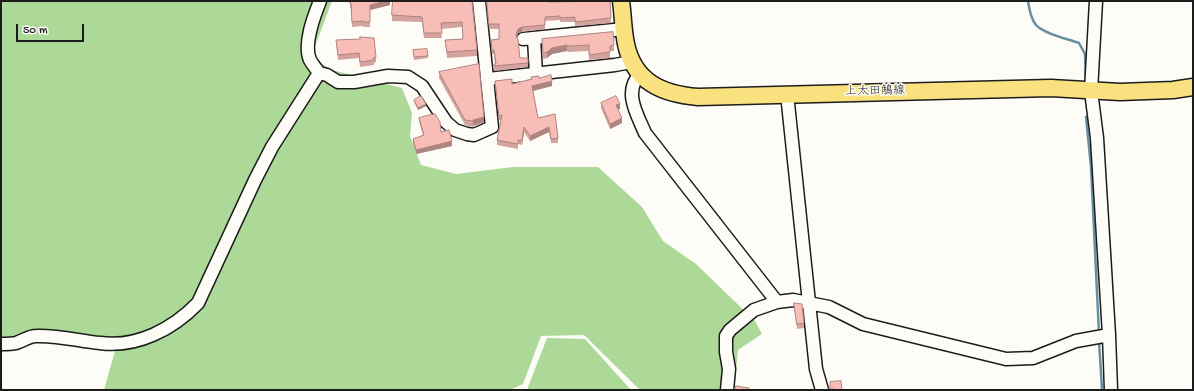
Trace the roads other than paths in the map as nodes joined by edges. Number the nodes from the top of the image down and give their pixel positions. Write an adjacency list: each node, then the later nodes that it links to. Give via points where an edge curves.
1 (320, 1): 7 (street, via 310,26 308,45 310,60)
2 (479, 1): 9 (street)
3 (622, 1): 5 (main road)
4 (1096, 1): 11 (street)
5 (624, 29): 6 (main road, via 626,45); 8 (street, via 528,38)
6 (635, 68): 8 (street, via 615,65); 12 (main road, 上太田鵤線, via 649,83 662,91 681,96); 13 (street, via 631,93 645,133)
7 (319, 73): 9 (street, via 338,82 388,76 408,77 422,86 446,122 455,130 474,135 492,127); 16 (street, via 272,147 198,303 187,315 149,337 126,344 102,344 34,336 16,343)
8 (536, 74): 9 (street)
9 (488, 79)
10 (1193, 87): 11 (main road, 上太田鵤線, via 1173,90)
11 (1091, 91): 12 (main road, 上太田鵤線, via 1051,88); 15 (street, via 1097,138)
12 (787, 94): 14 (street)
13 (777, 302): 14 (street, via 793,300); 17 (street, via 754,310 726,336 729,369)
14 (809, 303): 15 (street, via 829,307 863,324 1006,358 1033,358 1076,341); 18 (street, via 816,369)
15 (1109, 335): 19 (street)
16 (1, 344)
17 (727, 390)
18 (822, 390)
19 (1111, 390)

